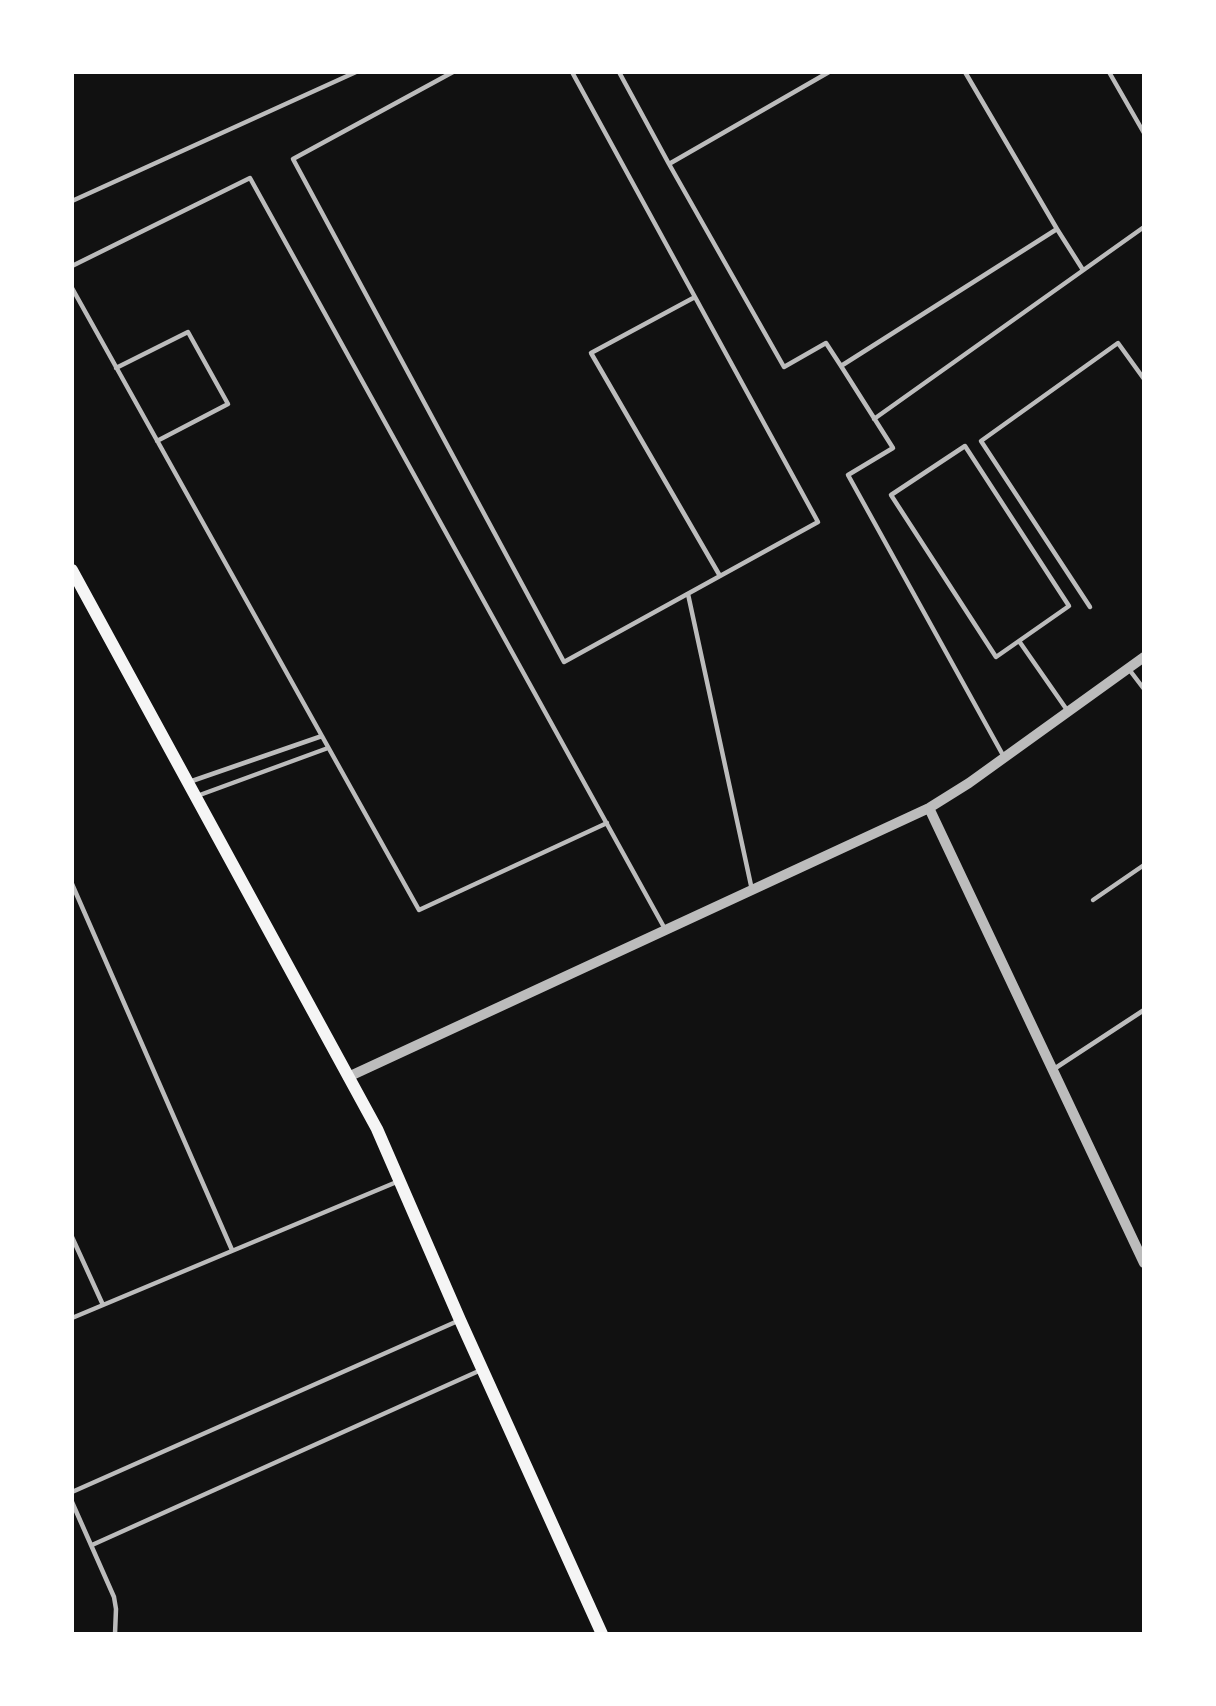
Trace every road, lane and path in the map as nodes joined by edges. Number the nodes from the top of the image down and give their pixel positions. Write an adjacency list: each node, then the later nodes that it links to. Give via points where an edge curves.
1 (356, 72): 10 (lane)
2 (453, 72): 24 (lane, via 293,159 564,662)
3 (572, 72): 16 (lane)
4 (619, 72): 9 (lane)
5 (829, 72): 9 (lane)
6 (965, 72): 12 (lane)
7 (1109, 72): 8 (lane)
8 (1144, 133)
9 (669, 164): 17 (lane, via 784,366 826,343)
10 (72, 201)
11 (1144, 226): 14 (lane)
12 (1057, 229): 14 (lane); 17 (lane)
13 (72, 266): 37 (lane, via 250,178)
14 (1083, 270): 20 (lane)
15 (72, 288): 18 (lane)
16 (695, 297): 23 (lane, via 818,522); 23 (lane, via 591,353)
17 (842, 366): 20 (lane)
18 (116, 368): 21 (lane); 21 (lane, via 188,332 228,404)
19 (1144, 379): 25 (lane, via 1118,343 981,441)
20 (874, 418): 33 (lane, via 893,448 848,475)
21 (157, 441): 31 (lane)
22 (72, 570): 34 (main road)
23 (720, 576): 24 (lane)
24 (688, 594): 40 (lane)
25 (1090, 607)
26 (1019, 641): 26 (lane, via 996,657 891,495 965,446 1069,606); 30 (lane)
27 (1144, 657): 28 (street)
28 (1128, 669): 29 (lane); 30 (street)
29 (1144, 689)
30 (1068, 712): 33 (street)
31 (322, 736): 32 (lane); 34 (lane)
32 (328, 748): 35 (lane); 37 (lane, via 419,910)
33 (1005, 757): 36 (street)
34 (189, 782): 35 (main road)
35 (197, 796): 45 (main road)
36 (929, 808): 40 (street); 44 (street)
37 (607, 823): 42 (lane)
38 (1144, 865): 41 (lane)
39 (72, 884): 48 (lane)
40 (752, 890): 42 (street)
41 (1093, 900)
42 (666, 931): 45 (street)
43 (1144, 1010): 44 (lane)
44 (1052, 1071): 49 (street)
45 (348, 1077): 46 (main road, via 377,1129)
46 (399, 1181): 48 (lane); 52 (main road)
47 (72, 1237): 50 (lane)
48 (232, 1250): 50 (lane)
49 (1144, 1263)
50 (102, 1305): 51 (lane)
51 (72, 1318)
52 (460, 1320): 53 (main road); 54 (lane)
53 (483, 1368): 56 (lane); 58 (main road)
54 (72, 1491)
55 (72, 1502): 56 (lane)
56 (92, 1545): 57 (lane, via 114,1597)
57 (115, 1634)
58 (602, 1634)

